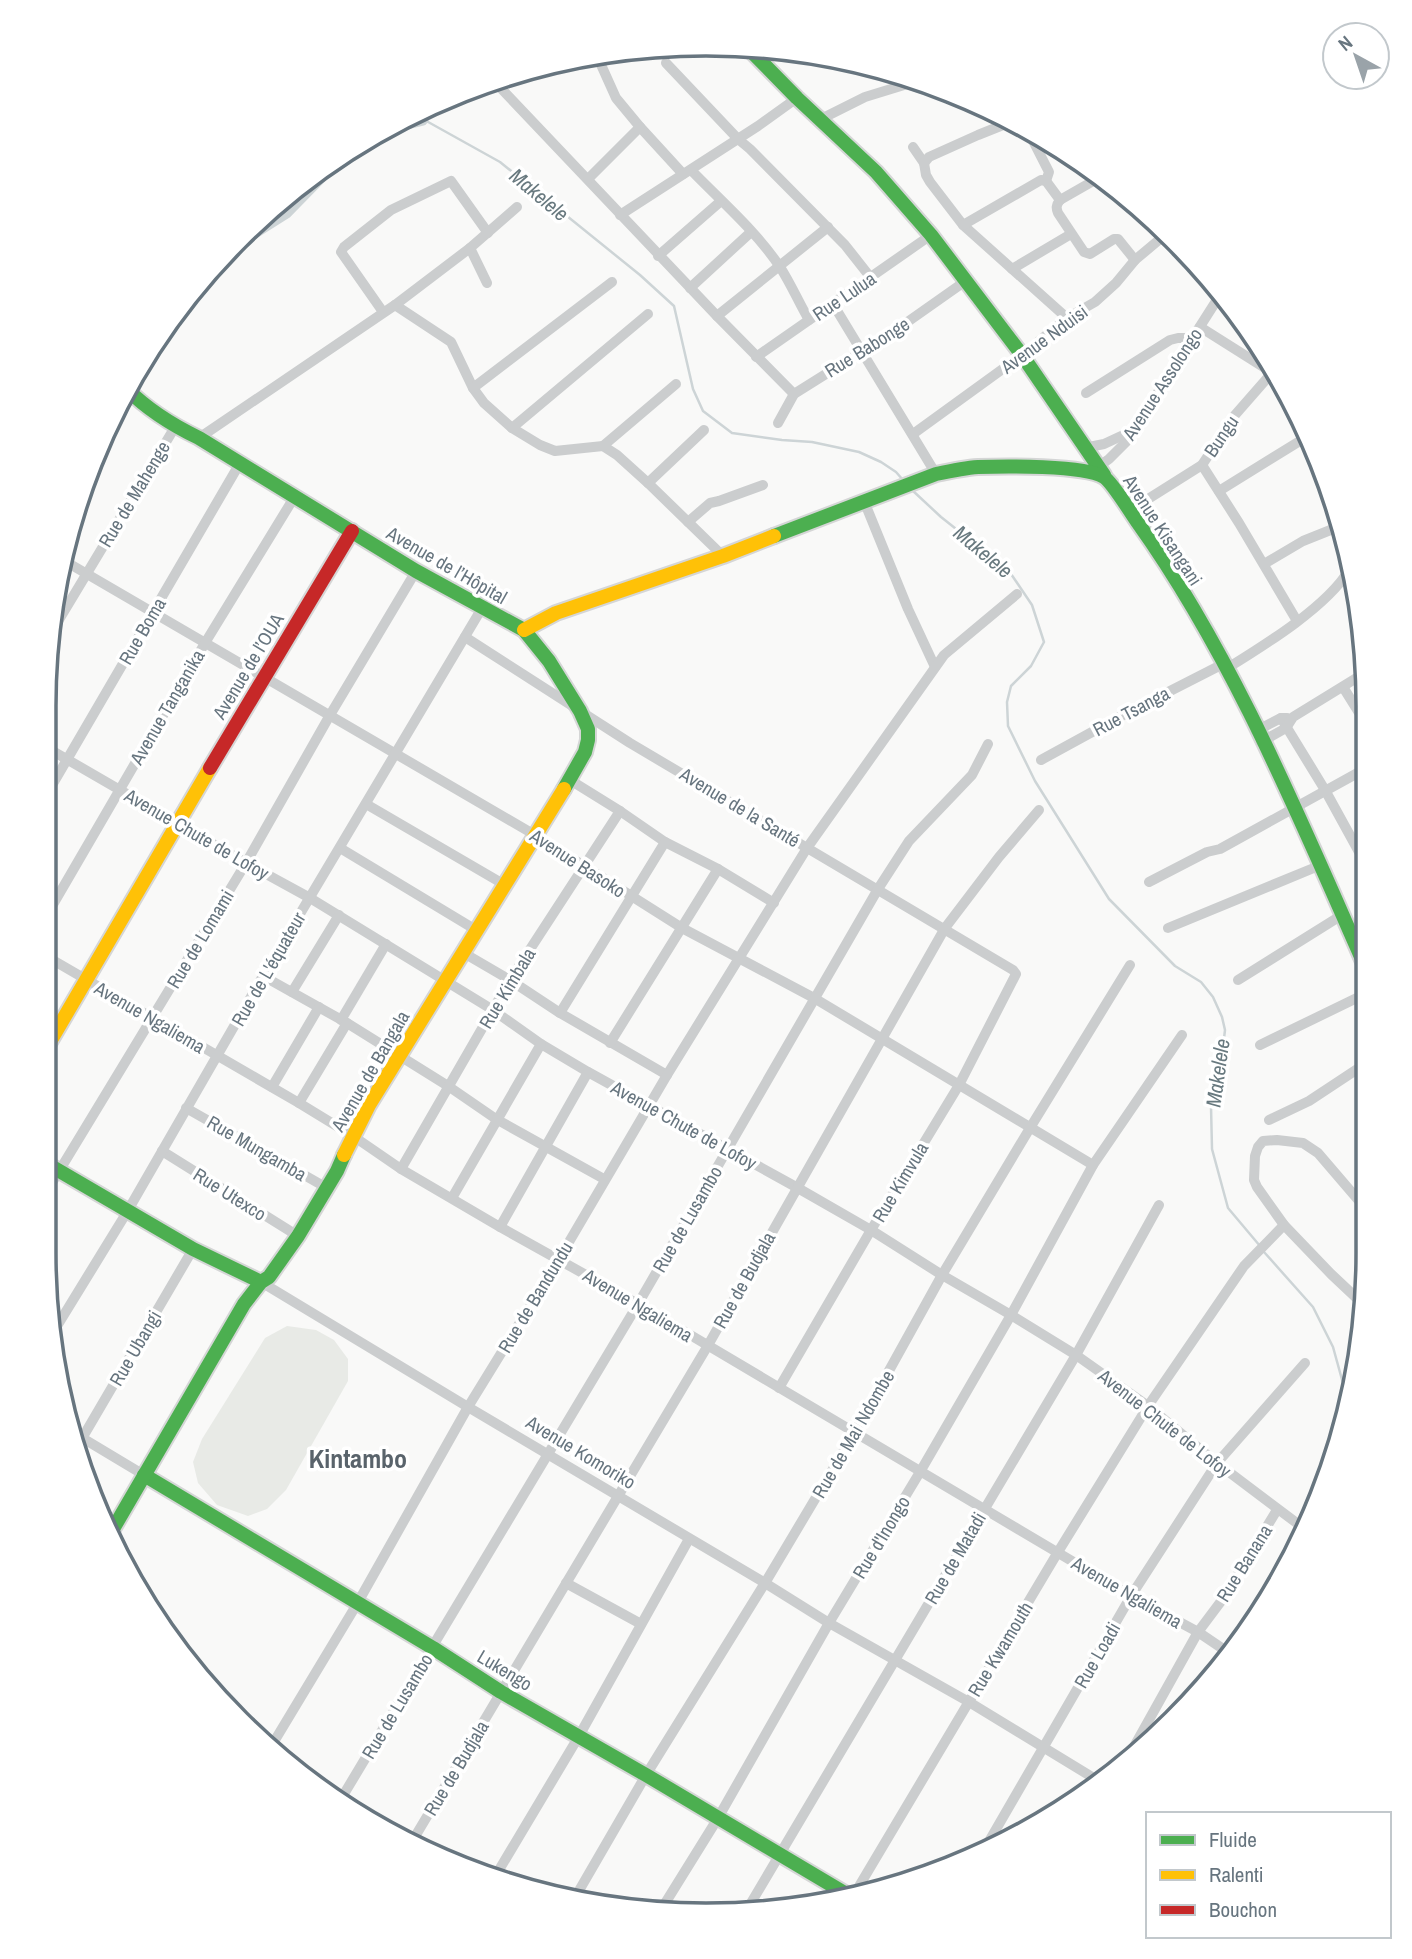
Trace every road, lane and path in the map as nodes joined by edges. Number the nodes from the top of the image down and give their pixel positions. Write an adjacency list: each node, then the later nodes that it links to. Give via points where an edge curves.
1 (758, 58): 6 (street)
2 (666, 63): 10 (street)
3 (601, 65): 8 (street, via 616,98)
4 (901, 86): 7 (street)
5 (501, 89): 15 (street)
6 (797, 98): 7 (street); 10 (street)
7 (821, 118): 27 (street)
8 (640, 127): 14 (street); 15 (street)
9 (1000, 127): 13 (street)
10 (738, 139): 14 (street); 23 (street)
11 (1036, 146): 16 (street, via 1049,172)
12 (913, 147): 13 (street)
13 (924, 163): 22 (street, via 930,182)
14 (687, 172): 19 (street); 21 (street)
15 (588, 179): 21 (street)
16 (1046, 181): 18 (street); 22 (street, via 1034,182)
17 (1091, 182): 18 (street)
18 (1060, 200): 26 (street, via 1056,208)
19 (721, 201): 24 (street); 30 (street)
20 (517, 206): 25 (street)
21 (620, 215): 30 (street)
22 (963, 225): 33 (street)
23 (828, 227): 32 (street); 34 (street)
24 (751, 232): 32 (street); 38 (street)
25 (488, 233): 29 (street); 42 (street, via 451,181 391,210 341,252)
26 (1071, 234): 31 (street, via 1087,254 1118,239); 33 (street)
27 (931, 235): 34 (street, Rue Lulua); 35 (street)
28 (1159, 240): 31 (street, Avenue Nduisi)
29 (470, 248): 37 (street); 41 (street)
30 (659, 256): 38 (street)
31 (1135, 260): 45 (street, Avenue Nduisi, via 1095,302)
32 (780, 267): 44 (street); 46 (street)
33 (1012, 269): 45 (street)
34 (871, 278): 40 (street, Rue Lulua)
35 (967, 280): 49 (street, Rue Babonge); 50 (street)
36 (612, 282): 55 (street)
37 (487, 283)
38 (690, 288): 44 (street)
39 (1216, 302): 47 (street, Avenue Assolongo)
40 (833, 304): 46 (street, Rue Lulua); 49 (street)
41 (395, 305): 42 (street); 55 (street, via 451,342)
42 (383, 312): 65 (street)
43 (648, 314): 61 (street)
44 (717, 316): 51 (street)
45 (1067, 318): 50 (street, Avenue Nduisi)
46 (809, 320): 51 (street, Rue Lulua)
47 (1200, 327): 48 (street, Avenue Assolongo); 52 (street)
48 (1192, 338): 56 (street, via 1170,340); 62 (street, Avenue Assolongo)
49 (862, 350): 57 (street, Rue Babonge); 64 (street)
50 (1022, 355): 64 (street, Avenue Nduisi); 68 (street)
51 (756, 356): 57 (street)
52 (1258, 363)
53 (1267, 378): 70 (street, Bungu, via 1235,415)
54 (676, 384): 67 (street)
55 (473, 388): 61 (street)
56 (1086, 393)
57 (794, 394): 59 (street, Rue Babonge)
58 (135, 397): 60 (street)
59 (778, 423)
60 (175, 426): 65 (street); 86 (street, Rue de Mahenge)
61 (512, 428): 67 (street, via 555,451)
62 (1135, 429): 68 (street); 71 (street, Avenue Assolongo)
63 (704, 430): 73 (street)
64 (913, 434): 72 (street)
65 (198, 438): 69 (street)
66 (1300, 441): 75 (street)
67 (603, 446): 73 (street)
68 (1084, 448): 71 (street)
69 (240, 463): 76 (street); 91 (street, Rue Boma)
70 (1202, 465): 75 (street); 78 (street, Bungu)
71 (1101, 472): 72 (street, Avenue Kisangani, via 977,467); 78 (street, Avenue Kisangani)
72 (930, 477): 77 (street, Avenue Kisangani)
73 (648, 483): 79 (street)
74 (763, 485): 79 (street, via 710,503)
75 (1219, 491): 83 (street)
76 (295, 496): 81 (street); 95 (street, Avenue Tanganika)
77 (864, 500): 82 (street, Avenue Kisangani); 96 (street)
78 (1129, 511): 97 (street, Avenue Kisangani)
79 (688, 522): 82 (street)
80 (1332, 530): 83 (street)
81 (352, 531): 85 (street, Avenue de l’Hôpital); 98 (street, Avenue de l’OUA)
82 (723, 556): 93 (street, Avenue Kisangani, via 556,612)
83 (1265, 564): 92 (street)
84 (71, 565): 86 (street, Avenue Basoko)
85 (416, 571): 89 (street, Avenue de l’Hôpital); 103 (street, Rue de Lomami)
86 (86, 573): 90 (street, Rue de Mahenge); 91 (street, Avenue Basoko)
87 (1344, 579): 92 (street, Rue Tsanga)
88 (1017, 594): 96 (street, Rue de Bandundu)
89 (482, 608): 93 (street, Avenue de l’Hôpital); 94 (street, Rue de L'équateur)
90 (63, 612)
91 (153, 613): 95 (street, Avenue Basoko); 109 (street, Rue Boma)
92 (1297, 621): 97 (street, Rue Tsanga)
93 (524, 630): 102 (street, Avenue de Bangala)
94 (465, 637): 102 (street, Avenue de la Santé); 108 (street, Rue de L'équateur)
95 (205, 643): 98 (street, Avenue Basoko); 114 (street, Avenue Tanganika)
96 (935, 667): 125 (street, Rue de Bandundu)
97 (1224, 667): 105 (street, Avenue Kisangani); 110 (street, Rue Tsanga, via 1133,709)
98 (263, 677): 103 (street, Avenue Basoko); 120 (street, Avenue de l’OUA)
99 (1355, 679): 100 (street)
100 (1343, 687): 101 (street); 104 (street)
101 (1356, 708)
102 (580, 711): 113 (street, Avenue de Bangala, via 588,740); 125 (street, Avenue de la Santé)
103 (330, 715): 108 (street, Avenue Basoko); 126 (street, Rue de Lomami)
104 (1283, 723): 105 (street); 115 (street)
105 (1259, 736): 117 (street, Avenue Kisangani)
106 (988, 744): 132 (street, Rue de Lusambo, via 972,775 915,834)
107 (56, 753): 109 (street, Avenue Chute de Lofoy)
108 (395, 754): 116 (street, Rue de L'équateur); 121 (street, Avenue Basoko)
109 (67, 759): 112 (street, Rue Boma); 114 (street, Avenue Chute de Lofoy)
110 (1041, 760)
111 (1356, 774): 115 (street)
112 (56, 778)
113 (570, 780): 119 (street); 121 (street, Avenue de Bangala)
114 (120, 789): 120 (street, Avenue Chute de Lofoy); 135 (street, Avenue Tanganika)
115 (1325, 790): 117 (street); 123 (street)
116 (366, 804): 124 (street, Rue de L'équateur); 131 (street)
117 (1294, 807): 127 (street, Avenue Kisangani); 130 (street)
118 (1039, 810): 140 (street, Rue de Budjala)
119 (620, 811): 122 (street); 128 (street, Rue Kimbala)
120 (177, 824): 126 (street, Avenue Chute de Lofoy); 153 (street, Avenue de l’OUA)
121 (535, 835): 128 (street, Avenue Basoko); 131 (street, Avenue de Bangala)
122 (666, 842): 129 (street); 134 (street)
123 (1356, 845)
124 (341, 848): 133 (street, Rue de L'équateur); 142 (street)
125 (807, 848): 132 (street, Avenue de la Santé); 136 (street, Rue de Bandundu)
126 (246, 863): 133 (street, Avenue Chute de Lofoy); 161 (street, Rue de Lomami)
127 (1321, 864): 138 (street, Avenue Kisangani); 141 (street)
128 (584, 865): 134 (street, Avenue Basoko); 151 (street, Rue Kimbala)
129 (718, 869): 136 (street); 139 (street)
130 (1149, 882)
131 (505, 885): 142 (street, Avenue de Bangala)
132 (878, 889): 140 (street, Avenue de la Santé); 156 (street, Rue de Lusambo)
133 (310, 898): 137 (street, Avenue Chute de Lofoy); 150 (street, Rue de L'équateur)
134 (632, 898): 139 (street, Avenue Basoko); 160 (street)
135 (56, 899)
136 (774, 903): 146 (street, Rue de Bandundu)
137 (339, 915): 143 (street, Avenue Chute de Lofoy); 155 (street)
138 (1342, 915): 144 (street, Avenue Kisangani); 152 (street)
139 (682, 928): 146 (street, Avenue Basoko); 166 (street)
140 (945, 928): 149 (street, Avenue de la Santé); 165 (street, Rue de Budjala)
141 (1168, 928)
142 (475, 930): 145 (street, Avenue de Bangala)
143 (386, 944): 154 (street, Avenue Chute de Lofoy); 162 (street)
144 (1356, 946)
145 (462, 952): 151 (street); 154 (street, Avenue de Bangala)
146 (739, 959): 156 (street, Avenue Basoko); 173 (street, Rue de Bandundu)
147 (56, 962): 153 (street, Avenue Ngaliema)
148 (1130, 965): 182 (street, Rue de Mai Ndombe)
149 (1016, 974): 174 (street, Rue Kimvula)
150 (263, 976): 155 (street); 169 (street, Rue de L'équateur)
151 (510, 980): 159 (street, Rue Kimbala); 160 (street)
152 (1238, 980)
153 (86, 981): 161 (street, Avenue Ngaliema); 163 (street, Avenue de l’OUA)
154 (445, 981): 159 (street, Avenue Chute de Lofoy); 170 (street, Avenue de Bangala)
155 (292, 992): 158 (street)
156 (814, 998): 165 (street, Avenue Basoko); 185 (street, Rue de Lusambo)
157 (1356, 998): 168 (street)
158 (319, 1007): 162 (street); 176 (street)
159 (492, 1010): 167 (street, Avenue Chute de Lofoy); 175 (street, Rue Kimbala)
160 (560, 1013): 166 (street)
161 (152, 1018): 169 (street, Avenue Ngaliema); 190 (street, Rue de Lomami)
162 (344, 1022): 170 (street); 177 (street)
163 (56, 1032)
164 (1182, 1035): 187 (street, Rue d'Inongo)
165 (882, 1040): 174 (street, Avenue Basoko); 193 (street, Rue de Budjala)
166 (610, 1043): 173 (street)
167 (541, 1044): 172 (street, Avenue Chute de Lofoy); 180 (street)
168 (1260, 1045)
169 (218, 1056): 176 (street, Avenue Ngaliema); 179 (street, Rue de L'équateur)
170 (399, 1056): 175 (street); 183 (street, Avenue de Bangala)
171 (1356, 1070): 181 (street)
172 (587, 1072): 178 (street, Avenue Chute de Lofoy); 184 (street)
173 (667, 1075): 178 (street, Rue de Bandundu)
174 (959, 1085): 182 (street, Avenue Basoko); 201 (street, Rue Kimvula)
175 (448, 1086): 180 (street); 189 (street, Rue Kimbala)
176 (272, 1087): 177 (street, Avenue Ngaliema)
177 (299, 1103): 183 (street, Avenue Ngaliema)
178 (649, 1104): 185 (street, Avenue Chute de Lofoy); 192 (street, Rue de Bandundu)
179 (186, 1108): 186 (street, Rue de L'équateur); 194 (street, Rue Mungamba)
180 (496, 1119): 184 (street); 196 (street)
181 (1269, 1120)
182 (1030, 1128): 187 (street, Avenue Basoko); 205 (street, Rue de Mai Ndombe)
183 (353, 1136): 189 (street, Avenue Ngaliema); 194 (street, Avenue de Bangala)
184 (544, 1146): 192 (street); 200 (street)
185 (728, 1149): 193 (street, Avenue Chute de Lofoy); 208 (street, Rue de Lusambo)
186 (162, 1151): 198 (street, Rue de L'équateur); 202 (street, Rue Utexco)
187 (1093, 1165): 209 (street, Rue d'Inongo)
188 (56, 1169): 190 (street, Avenue Komoriko)
189 (401, 1169): 196 (street, Avenue Ngaliema)
190 (59, 1171): 191 (street, Rue de Lomami); 198 (street, Avenue Komoriko)
191 (56, 1176)
192 (604, 1179): 204 (street, Rue de Bandundu)
193 (796, 1187): 201 (street, Avenue Chute de Lofoy); 211 (street, Rue de Budjala)
194 (327, 1188): 202 (street, Avenue de Bangala)
195 (1356, 1197): 199 (street, via 1311,1146 1263,1141 1255,1156 1254,1180)
196 (452, 1198): 200 (street, Avenue Ngaliema)
197 (1159, 1205): 212 (street, Rue de Matadi)
198 (127, 1212): 203 (street, Avenue Komoriko); 210 (street, Rue de L'équateur)
199 (1284, 1224): 207 (street); 215 (street, Rue Kwamouth, via 1244,1266)
200 (500, 1227): 204 (street, Avenue Ngaliema)
201 (870, 1230): 205 (street, Avenue Chute de Lofoy); 214 (street, Rue Kimvula)
202 (298, 1236): 206 (street, Avenue de Bangala)
203 (193, 1249): 206 (street, Avenue Komoriko); 218 (street, Rue Ubangi)
204 (558, 1259): 208 (street, Avenue Ngaliema); 216 (street, Rue de Bandundu)
205 (942, 1275): 209 (street, Avenue Chute de Lofoy); 217 (street, Rue de Mai Ndombe)
206 (261, 1282): 216 (street, Avenue Komoriko); 223 (street, Avenue de Bangala)
207 (1355, 1297)
208 (638, 1304): 211 (street, Avenue Ngaliema); 220 (street, Rue de Lusambo)
209 (1012, 1315): 212 (street, Avenue Chute de Lofoy); 222 (street, Rue d'Inongo)
210 (60, 1321)
211 (707, 1347): 214 (street, Avenue Ngaliema); 224 (street, Rue de Budjala)
212 (1076, 1355): 215 (street, Avenue Chute de Lofoy); 225 (street, Rue de Matadi)
213 (1305, 1363): 221 (street, Rue Loadi)
214 (779, 1388): 217 (street, Avenue Ngaliema)
215 (1148, 1406): 221 (street, Avenue Chute de Lofoy); 230 (street, Rue Kwamouth)
216 (468, 1408): 220 (street, Avenue Komoriko); 234 (street, Rue de Bandundu)
217 (855, 1432): 222 (street, Avenue Ngaliema); 232 (street, Rue de Mai Ndombe)
218 (83, 1437)
219 (85, 1445): 223 (street)
220 (548, 1455): 224 (street, Avenue Komoriko); 238 (street, Rue de Lusambo)
221 (1217, 1463): 226 (street, Avenue Chute de Lofoy); 233 (street, Rue Loadi)
222 (920, 1472): 225 (street, Avenue Ngaliema); 235 (street, Rue d'Inongo)
223 (144, 1475): 227 (street, Avenue de Bangala); 234 (street, Lukengo)
224 (618, 1497): 229 (street, Avenue Komoriko); 231 (street, Rue de Budjala)
225 (983, 1509): 230 (street, Avenue Ngaliema); 240 (street, Rue de Matadi)
226 (1277, 1510): 228 (street, Avenue Chute de Lofoy); 237 (street, Rue Banana)
227 (116, 1524)
228 (1297, 1524)
229 (689, 1539): 232 (street, Avenue Komoriko); 236 (street)
230 (1058, 1552): 233 (street, Avenue Ngaliema); 242 (street, Rue Kwamouth)
231 (566, 1583): 236 (street); 241 (street, Rue de Budjala)
232 (765, 1583): 235 (street, Avenue Komoriko); 247 (street, Rue de Mai Ndombe)
233 (1131, 1596): 237 (street, Avenue Ngaliema); 246 (street, Rue Loadi)
234 (357, 1604): 238 (street, Lukengo); 245 (street, Rue de Bandundu)
235 (829, 1623): 240 (street, Avenue Komoriko); 250 (street, Rue d'Inongo)
236 (641, 1624): 243 (street)
237 (1198, 1632): 239 (street, Avenue Ngaliema); 244 (street, Rue Banana)
238 (433, 1648): 241 (street, Lukengo); 249 (street, Rue de Lusambo)
239 (1222, 1648)
240 (896, 1660): 242 (street, Avenue Komoriko); 253 (street, Rue de Matadi)
241 (501, 1692): 243 (street, Lukengo); 251 (street, Rue de Budjala)
242 (969, 1702): 246 (street, Avenue Komoriko); 255 (street, Rue Kwamouth)
243 (579, 1736): 247 (street, Lukengo); 254 (street)
244 (1138, 1739)
245 (275, 1740)
246 (1044, 1748): 248 (street, Avenue Komoriko); 252 (street, Rue Loadi)
247 (646, 1775): 250 (street, Lukengo); 257 (street, Rue de Mai Ndombe)
248 (1091, 1776)
249 (345, 1793)
250 (718, 1818): 253 (street, Lukengo); 258 (street, Rue d'Inongo)
251 (416, 1835)
252 (992, 1837)
253 (780, 1853): 256 (street, Lukengo); 259 (street, Rue de Matadi)
254 (499, 1870)
255 (860, 1884)
256 (839, 1890)
257 (579, 1891)
258 (666, 1902)
259 (752, 1902)

